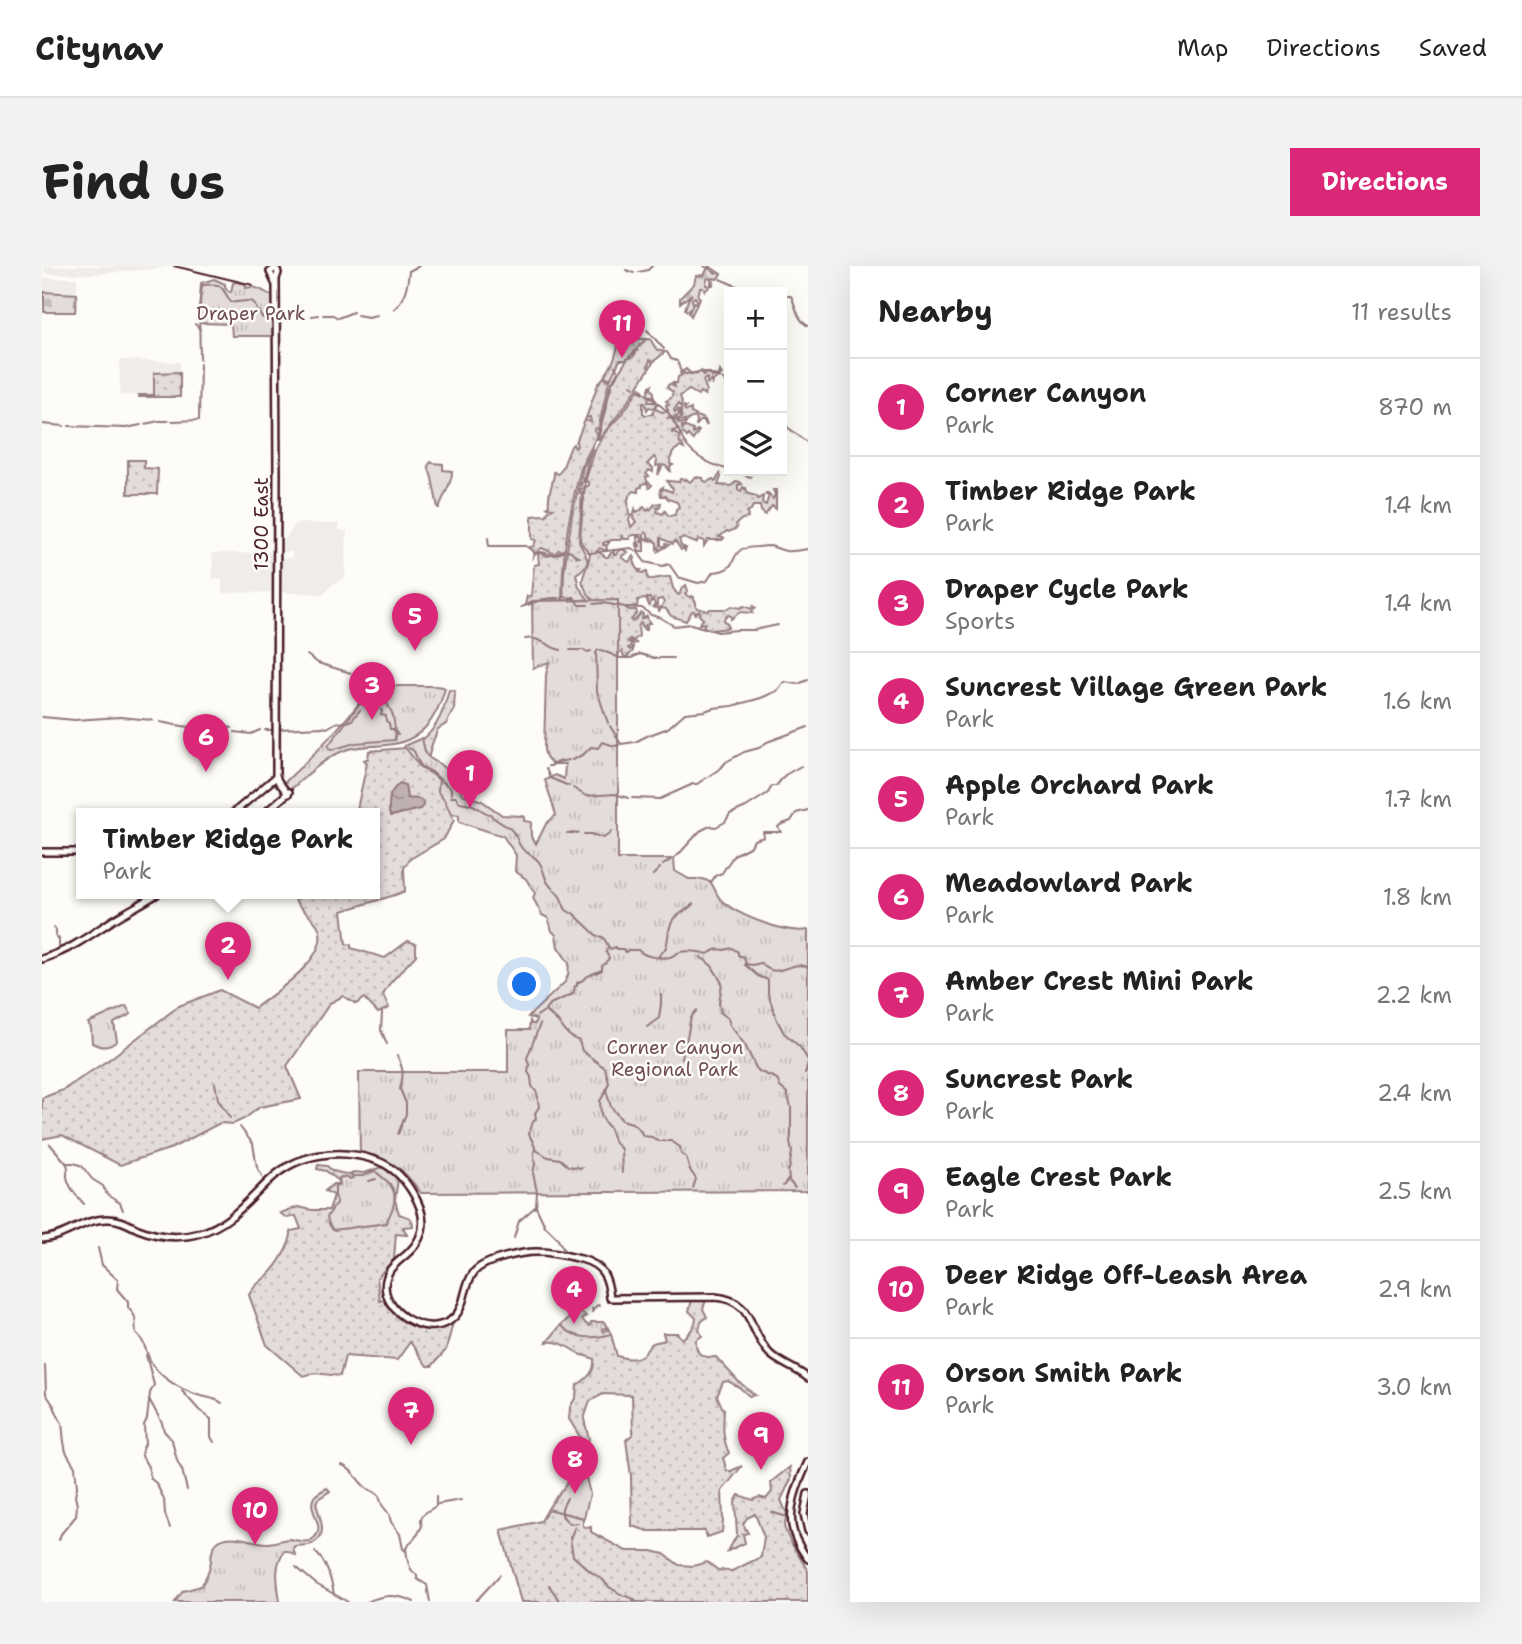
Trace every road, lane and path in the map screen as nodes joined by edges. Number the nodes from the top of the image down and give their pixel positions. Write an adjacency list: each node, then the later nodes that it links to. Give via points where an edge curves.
1 (274, 270): 2 (main road, 1300 East)
2 (277, 777): 3 (main road); 4 (main road); 6 (main road)
3 (282, 787): 4 (main road); 5 (main road, via 285,794)
4 (289, 794): 5 (main road)
5 (276, 804): 7 (main road)
6 (239, 808)
7 (271, 808)
8 (42, 852): 9 (main road)
9 (76, 852)
10 (149, 899): 11 (main road, via 82,941)
11 (42, 959)
12 (42, 1239): 13 (main road, via 106,1219 161,1236 197,1234 232,1217 288,1166 314,1156 370,1158 404,1179 420,1204 420,1236 391,1268 386,1285 389,1302 404,1317 428,1326 446,1323 460,1311 476,1270 488,1263 548,1252 593,1263 605,1275 610,1298 732,1300 746,1312 770,1353)
13 (808, 1378)
14 (808, 1462): 17 (main road, via 791,1521 795,1539)
15 (808, 1494): 16 (main road, via 804,1514)
16 (808, 1531)
17 (808, 1559)

